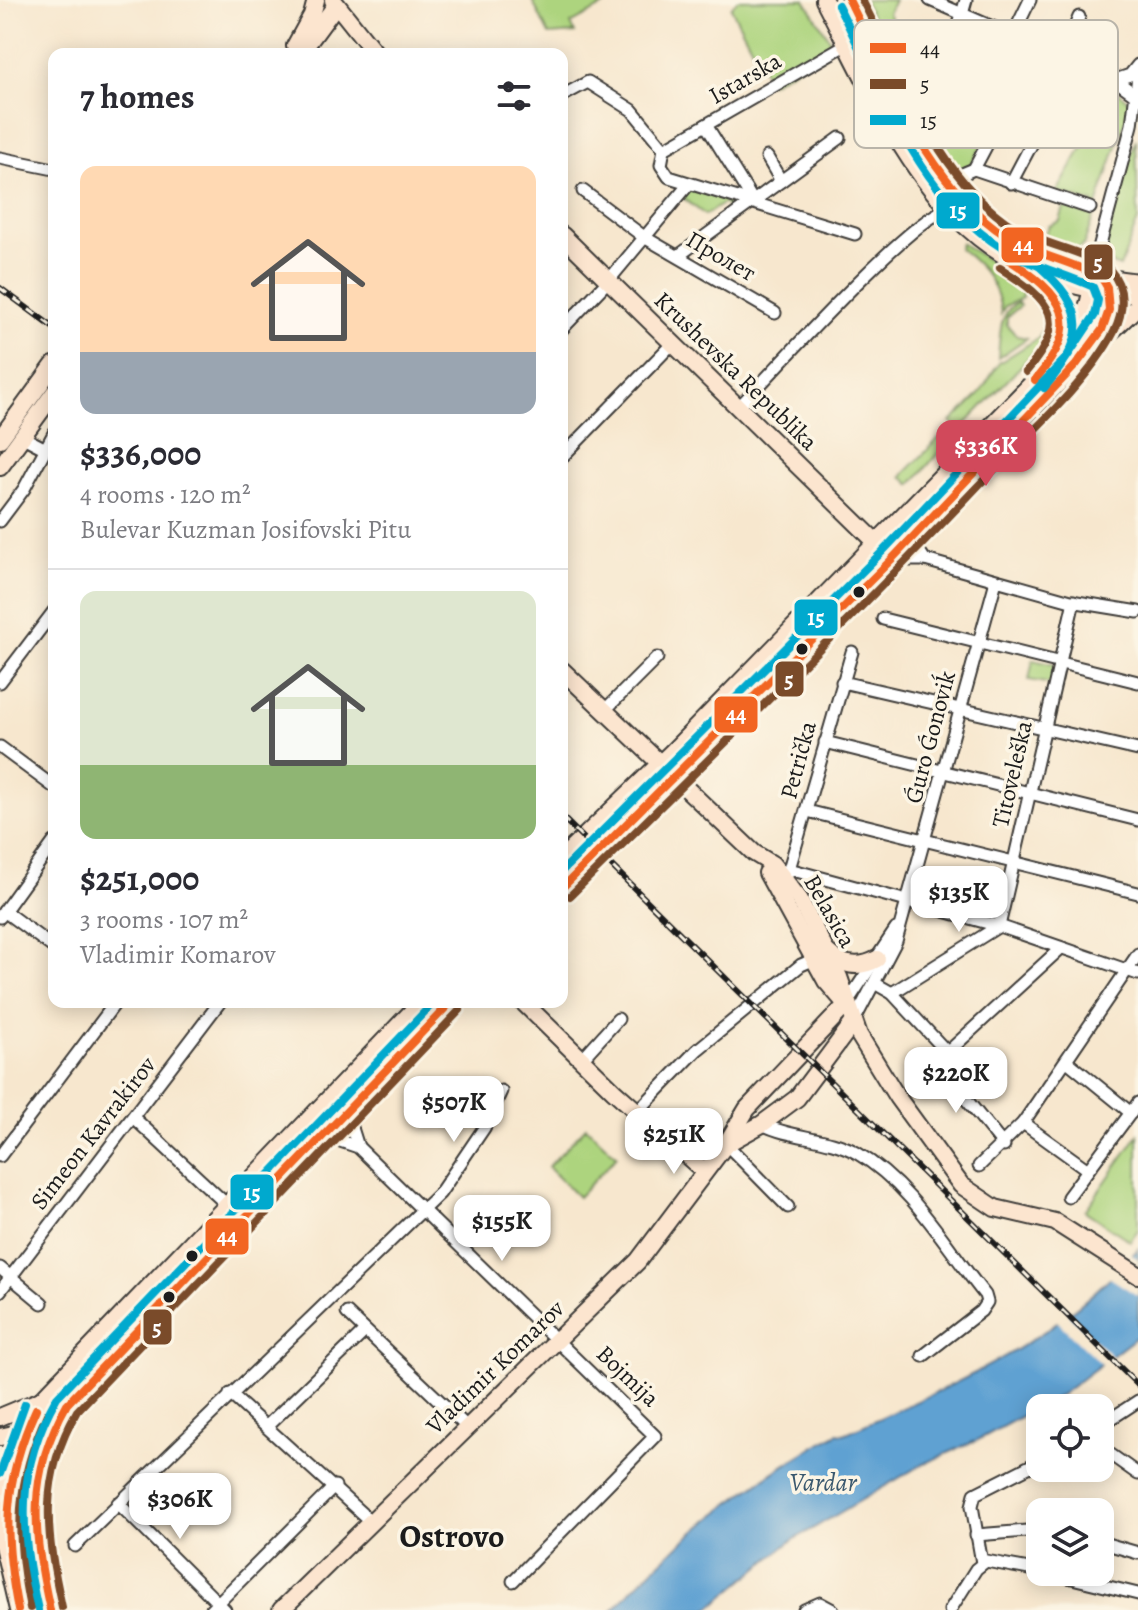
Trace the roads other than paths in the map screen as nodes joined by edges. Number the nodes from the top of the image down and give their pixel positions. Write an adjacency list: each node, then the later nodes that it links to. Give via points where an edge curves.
1 (316, 0): 16 (street)
2 (824, 0): 17 (street)
3 (849, 0): 10 (street)
4 (930, 0): 8 (street)
5 (966, 0): 8 (street)
6 (1030, 0): 13 (street)
7 (334, 3): 15 (street); 16 (street)
8 (963, 15): 11 (street); 12 (street)
9 (1079, 17): 14 (street)
10 (860, 20)
11 (961, 20)
12 (974, 20)
13 (1020, 20)
14 (1078, 20)
15 (349, 23): 16 (street); 20 (street)
16 (311, 30): 18 (street); 19 (street)
17 (847, 44): 21 (street); 28 (street, Istarska)
18 (295, 48)
19 (303, 48)
20 (371, 48)
21 (854, 57)
22 (1138, 65): 24 (street)
23 (1138, 76): 27 (street)
24 (1118, 79)
25 (1118, 82): 27 (street)
26 (568, 93): 34 (street, via 588,82 643,120)
27 (1137, 96): 54 (street)
28 (706, 125): 34 (street, Istarska); 44 (street)
29 (840, 138): 40 (street)
30 (903, 148): 46 (street)
31 (930, 148): 39 (street)
32 (986, 148): 38 (street)
33 (1030, 148): 41 (street)
34 (664, 149): 42 (street, via 664,172)
35 (767, 157): 40 (street)
36 (0, 158): 37 (street)
37 (48, 168)
38 (974, 169): 39 (street); 41 (street)
39 (948, 180): 54 (street, via 977,212 1020,245)
40 (781, 181): 44 (street)
41 (1011, 183): 45 (street)
42 (689, 184): 44 (street); 48 (street, Пролет)
43 (583, 191): 48 (street, Пролет)
44 (753, 201): 47 (street); 50 (street)
45 (1090, 208)
46 (947, 210): 51 (street, via 975,238); 64 (street, via 936,212 895,247)
47 (855, 234)
48 (644, 237): 50 (street, Пролет); 52 (street, Пролет)
49 (568, 241): 52 (street, Krushevska Republika)
50 (678, 256): 57 (street, Пролет)
51 (1019, 265): 54 (street); 61 (street, via 1053,291 1066,314 1062,339)
52 (609, 280): 58 (street, Пролет); 59 (street, Krushevska Republika)
53 (1132, 281): 54 (street)
54 (1100, 283): 55 (street); 60 (street, via 1103,326); 61 (street, via 1078,328)
55 (1138, 295)
56 (1138, 306): 60 (street)
57 (775, 313)
58 (568, 323)
59 (673, 343): 64 (street, Krushevska Republika); 70 (street)
60 (1076, 365): 73 (street)
61 (1043, 372): 74 (street)
62 (48, 373): 67 (street)
63 (48, 401): 65 (street)
64 (739, 407): 74 (street, Krushevska Republika)
65 (27, 431): 66 (street); 69 (street); 71 (street)
66 (48, 434)
67 (0, 439)
68 (48, 442): 69 (street)
69 (44, 448): 72 (street, via 24,489)
70 (568, 451)
71 (0, 467)
72 (0, 521)
73 (917, 531): 75 (street); 76 (street, via 917,548)
74 (876, 542): 96 (street)
75 (891, 560): 76 (street); 98 (street)
76 (925, 560): 77 (street)
77 (996, 581): 78 (street); 82 (street, Ǵuro Ǵonoviḱ)
78 (1074, 601): 79 (street); 85 (street, Titoveleška)
79 (1138, 612)
80 (48, 619): 87 (street)
81 (883, 619): 82 (street)
82 (979, 642): 85 (street); 90 (street, Ǵuro Ǵonoviḱ)
83 (852, 652): 88 (street, Petrička)
84 (657, 658): 91 (street)
85 (1060, 663): 89 (street); 92 (street, Titoveleška)
86 (568, 676): 91 (street, Belasica)
87 (0, 682)
88 (842, 682): 90 (street); 93 (street, Petrička)
89 (1138, 682)
90 (961, 709): 92 (street); 97 (street, Ǵuro Ǵonoviḱ)
91 (604, 711): 96 (street, Belasica)
92 (1045, 730): 95 (street); 100 (street, Titoveleška)
93 (825, 742): 97 (street); 101 (street, Petrička)
94 (0, 747): 99 (street)
95 (1138, 750)
96 (660, 763): 98 (street, Belasica); 105 (street)
97 (944, 770): 100 (street); 103 (street, Ǵuro Ǵonoviḱ)
98 (676, 777): 106 (street, Belasica); 109 (street)
99 (48, 783)
100 (1031, 792): 102 (street); 107 (street, Titoveleška)
101 (807, 811): 103 (street); 108 (street, Petrička)
102 (1138, 820)
103 (925, 840): 107 (street); 111 (street, Ǵuro Ǵonoviḱ)
104 (48, 850): 112 (street)
105 (568, 852)
106 (754, 853): 108 (street, Belasica); 118 (street, Belasica)
107 (1015, 861): 110 (street); 114 (street, Titoveleška)
108 (787, 875): 111 (street); 118 (street, Belasica)
109 (568, 882)
110 (1138, 893)
111 (908, 904): 113 (street, Ǵuro Ǵonoviḱ); 114 (street)
112 (2, 914): 115 (street)
113 (901, 922): 119 (street); 122 (street)
114 (999, 926): 116 (street); 123 (street)
115 (48, 944)
116 (1061, 948): 120 (street); 132 (street)
117 (1138, 954): 120 (street)
118 (821, 955): 119 (street, via 852,965); 124 (street, Belasica, via 841,982); 140 (street, via 801,965 697,1050)
119 (877, 959): 124 (street)
120 (1125, 970): 121 (street); 134 (street)
121 (1138, 974)
122 (876, 984): 123 (street); 131 (street)
123 (892, 993): 132 (street)
124 (846, 1005): 131 (street, Belasica); 145 (street, Vladimir Komarov, via 747,1109)
125 (111, 1008): 148 (street)
126 (216, 1008): 141 (street, Simeon Kavrakirov)
127 (415, 1008): 153 (street)
128 (445, 1008): 138 (street)
129 (529, 1008): 133 (street)
130 (618, 1019): 133 (street)
131 (853, 1023): 143 (street, Vladimir Komarov, via 797,1098); 157 (street, Belasica, via 897,1097 961,1185 998,1209 1055,1222)
132 (947, 1052): 135 (street)
133 (581, 1060): 140 (street)
134 (1067, 1061): 139 (street); 142 (street)
135 (936, 1062): 136 (street); 146 (street)
136 (913, 1084)
137 (501, 1091): 155 (street, via 459,1168)
138 (352, 1105): 144 (street); 147 (street)
139 (1134, 1108): 150 (street)
140 (637, 1112): 151 (street)
141 (135, 1119): 153 (street); 158 (street, Simeon Kavrakirov)
142 (1023, 1123): 146 (street); 150 (street)
143 (762, 1124): 145 (street, Vladimir Komarov); 164 (street, via 823,1139 882,1170 985,1295 981,1311)
144 (316, 1143): 147 (street, via 337,1140); 168 (street)
145 (726, 1144): 151 (street, Vladimir Komarov); 154 (street)
146 (1004, 1146): 149 (street)
147 (358, 1147): 155 (street, Bojmija)
148 (0, 1156)
149 (979, 1166)
150 (1088, 1170): 152 (street)
151 (704, 1171): 163 (street, Vladimir Komarov, via 638,1261)
152 (1068, 1197)
153 (226, 1204): 166 (street)
154 (788, 1207)
155 (423, 1209): 163 (street, Bojmija); 165 (street)
156 (0, 1268): 158 (street)
157 (1138, 1275)
158 (11, 1277): 159 (street, Simeon Kavrakirov); 160 (street)
159 (0, 1291)
160 (42, 1303)
161 (347, 1313): 162 (street)
162 (365, 1331): 171 (street); 172 (street)
163 (557, 1341): 172 (street, Vladimir Komarov); 191 (street, Bojmija, via 655,1436)
164 (923, 1356)
165 (230, 1394): 171 (street); 180 (street)
166 (42, 1399): 169 (street); 173 (street)
167 (1138, 1401): 170 (street)
168 (67, 1404): 173 (street); 190 (street, via 41,1455 35,1507)
169 (0, 1417)
170 (1114, 1417)
171 (268, 1425): 179 (street)
172 (467, 1427): 181 (street, Vladimir Komarov)
173 (21, 1434): 174 (street); 176 (street)
174 (0, 1437)
175 (1114, 1457): 178 (street)
176 (3, 1467): 184 (street); 190 (street)
177 (1026, 1468): 183 (street, via 975,1494)
178 (1138, 1474)
179 (335, 1486): 181 (street); 194 (street)
180 (118, 1503): 185 (street); 194 (street)
181 (370, 1521): 197 (street, Vladimir Komarov)
182 (1026, 1531): 183 (street)
183 (976, 1535): 188 (street)
184 (2, 1537): 195 (street)
185 (75, 1546)
186 (1114, 1546): 187 (street)
187 (1138, 1553)
188 (982, 1563): 189 (street); 200 (street)
189 (1026, 1568)
190 (41, 1573): 196 (street)
191 (513, 1581)
192 (1105, 1586): 193 (street)
193 (1138, 1594)
194 (218, 1608)
195 (18, 1610)
196 (50, 1610)
197 (281, 1610)
198 (804, 1610): 199 (street, via 820,1603)
199 (833, 1610)
200 (950, 1610)

